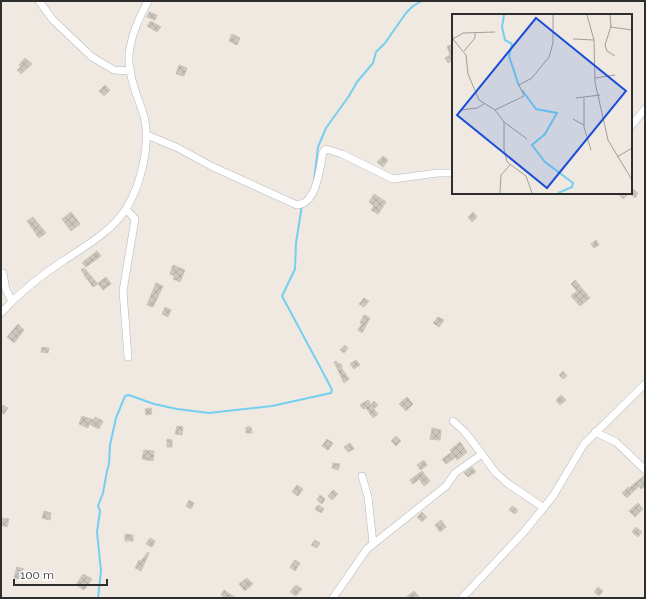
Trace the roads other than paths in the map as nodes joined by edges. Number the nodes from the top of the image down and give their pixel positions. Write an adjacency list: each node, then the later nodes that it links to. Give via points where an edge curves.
1 (38, 1): 3 (street, via 53,20 92,57 114,70)
2 (148, 1): 3 (street, via 133,35 129,56)
3 (131, 71): 6 (street)
4 (645, 109): 5 (street)
5 (632, 125)
6 (147, 135): 7 (street, via 297,205 306,202 315,188 323,152 326,150 342,154 393,179); 8 (street, via 138,184)
7 (452, 173)
8 (126, 209): 10 (street, via 110,228 36,280); 12 (street, via 135,219 123,291)
9 (4, 273): 10 (street, via 6,290)
10 (12, 301): 11 (street)
11 (1, 313)
12 (128, 357)
13 (645, 384): 15 (street)
14 (453, 420): 16 (street)
15 (595, 432): 17 (street, via 616,442); 19 (street, via 584,444)
16 (482, 454): 19 (street, via 507,483); 20 (street, via 455,473 446,486)
17 (645, 470)
18 (362, 476): 20 (street, via 368,497)
19 (544, 508): 22 (street)
20 (373, 543): 21 (street)
21 (333, 598)
22 (462, 598)

